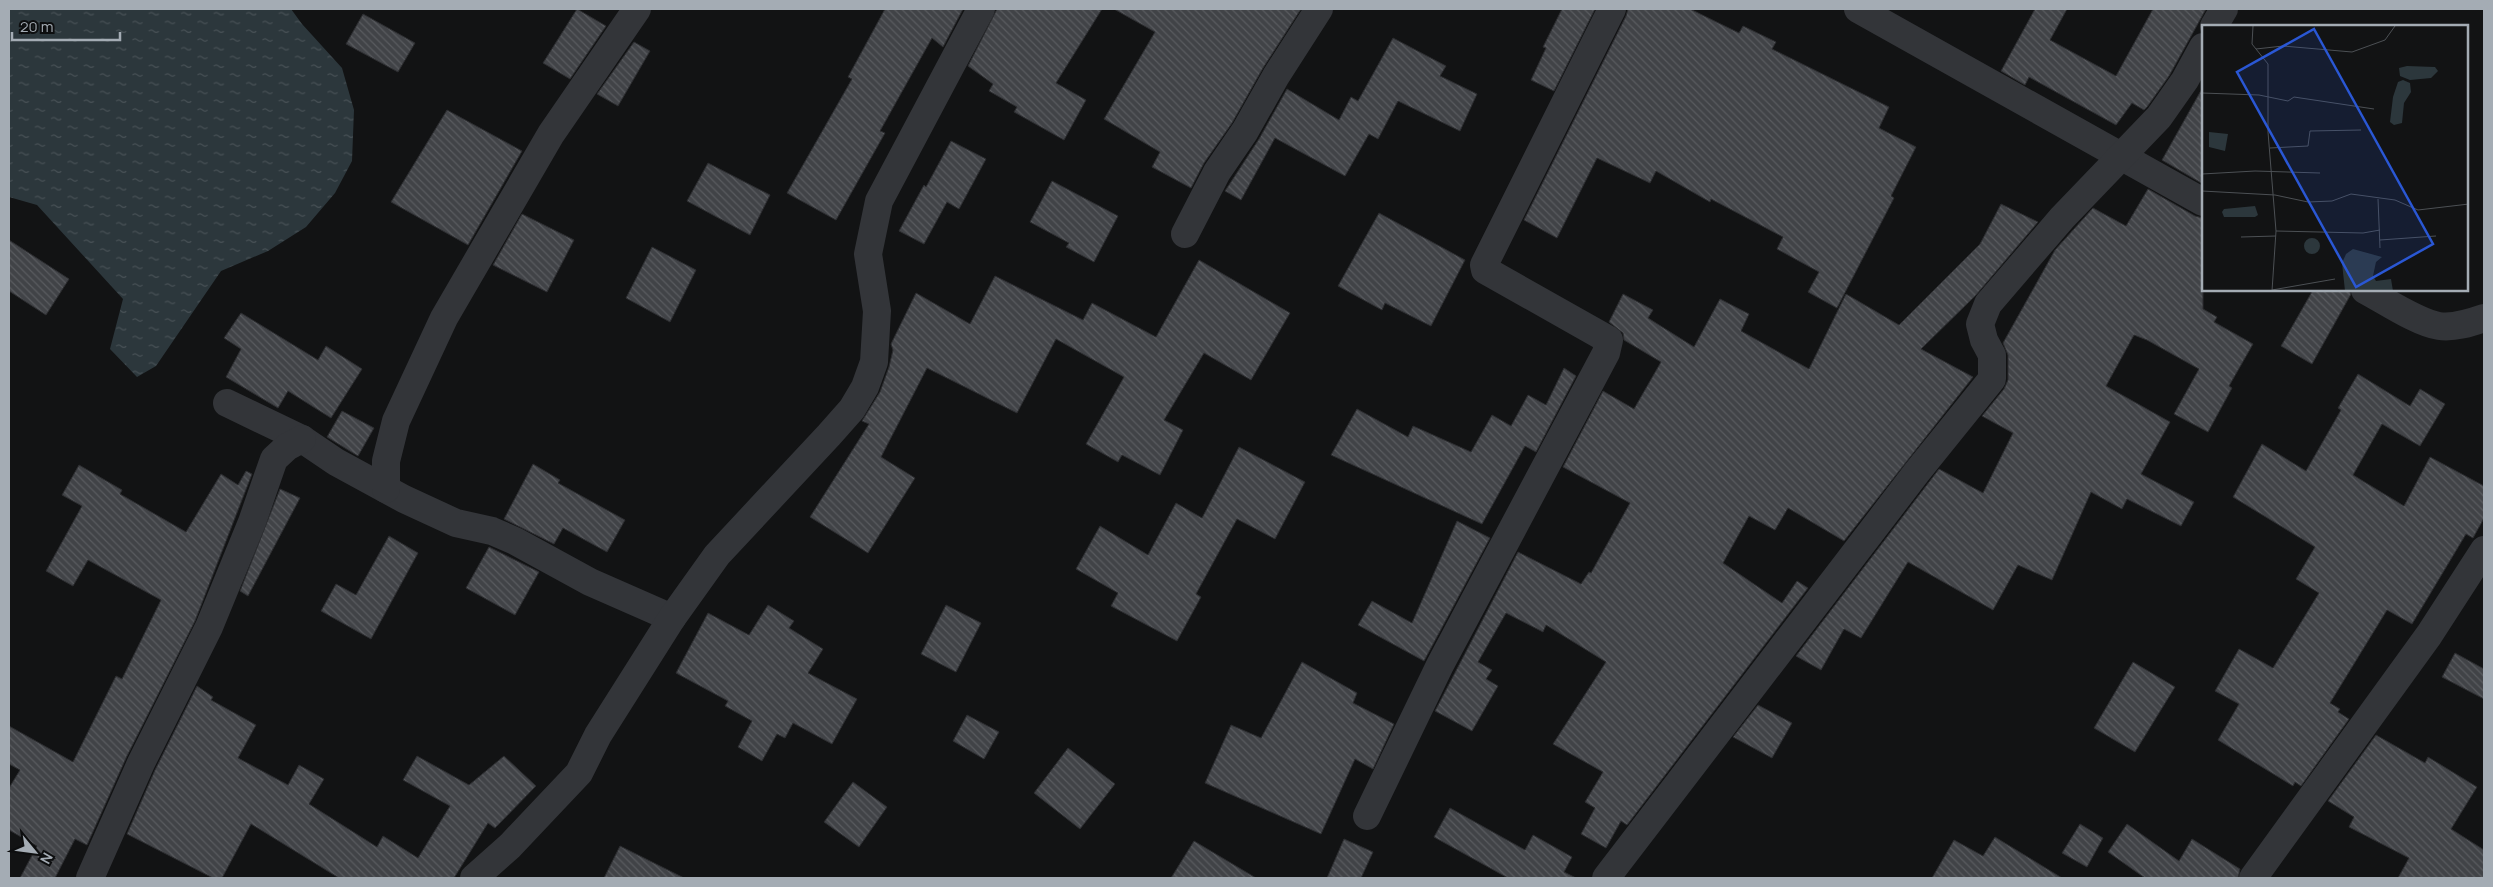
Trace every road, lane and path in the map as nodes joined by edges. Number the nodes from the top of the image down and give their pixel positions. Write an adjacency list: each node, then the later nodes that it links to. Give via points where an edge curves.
1 (637, 9): 16 (street, via 551,134 444,318 396,421 386,461)
2 (981, 9): 18 (street, via 879,202 868,254 877,311 874,362 865,387 852,409 717,555)
3 (1318, 9): 11 (street, via 1217,172)
4 (1612, 9): 19 (street, via 1484,265 1485,270 1609,340 1606,353 1440,665)
5 (1858, 9): 9 (street)
6 (2224, 9): 7 (street)
7 (2215, 25)
8 (2202, 49): 9 (street, via 2159,117)
9 (2120, 157): 10 (street); 22 (street, via 1988,304 1980,324 1992,355 1992,379)
10 (2202, 201)
11 (1185, 234)
12 (2367, 291): 13 (street, via 2438,326 2464,325)
13 (2484, 318)
14 (227, 403): 15 (street)
15 (302, 439): 16 (street); 20 (street, via 274,459 209,626 141,763)
16 (386, 489): 18 (street, via 456,523 492,531 515,541 590,582)
17 (2484, 550): 23 (street, via 2429,635)
18 (672, 618): 21 (street, via 598,735 579,773 510,846)
19 (1367, 816)
20 (90, 878)
21 (474, 878)
22 (1606, 878)
23 (2252, 878)

